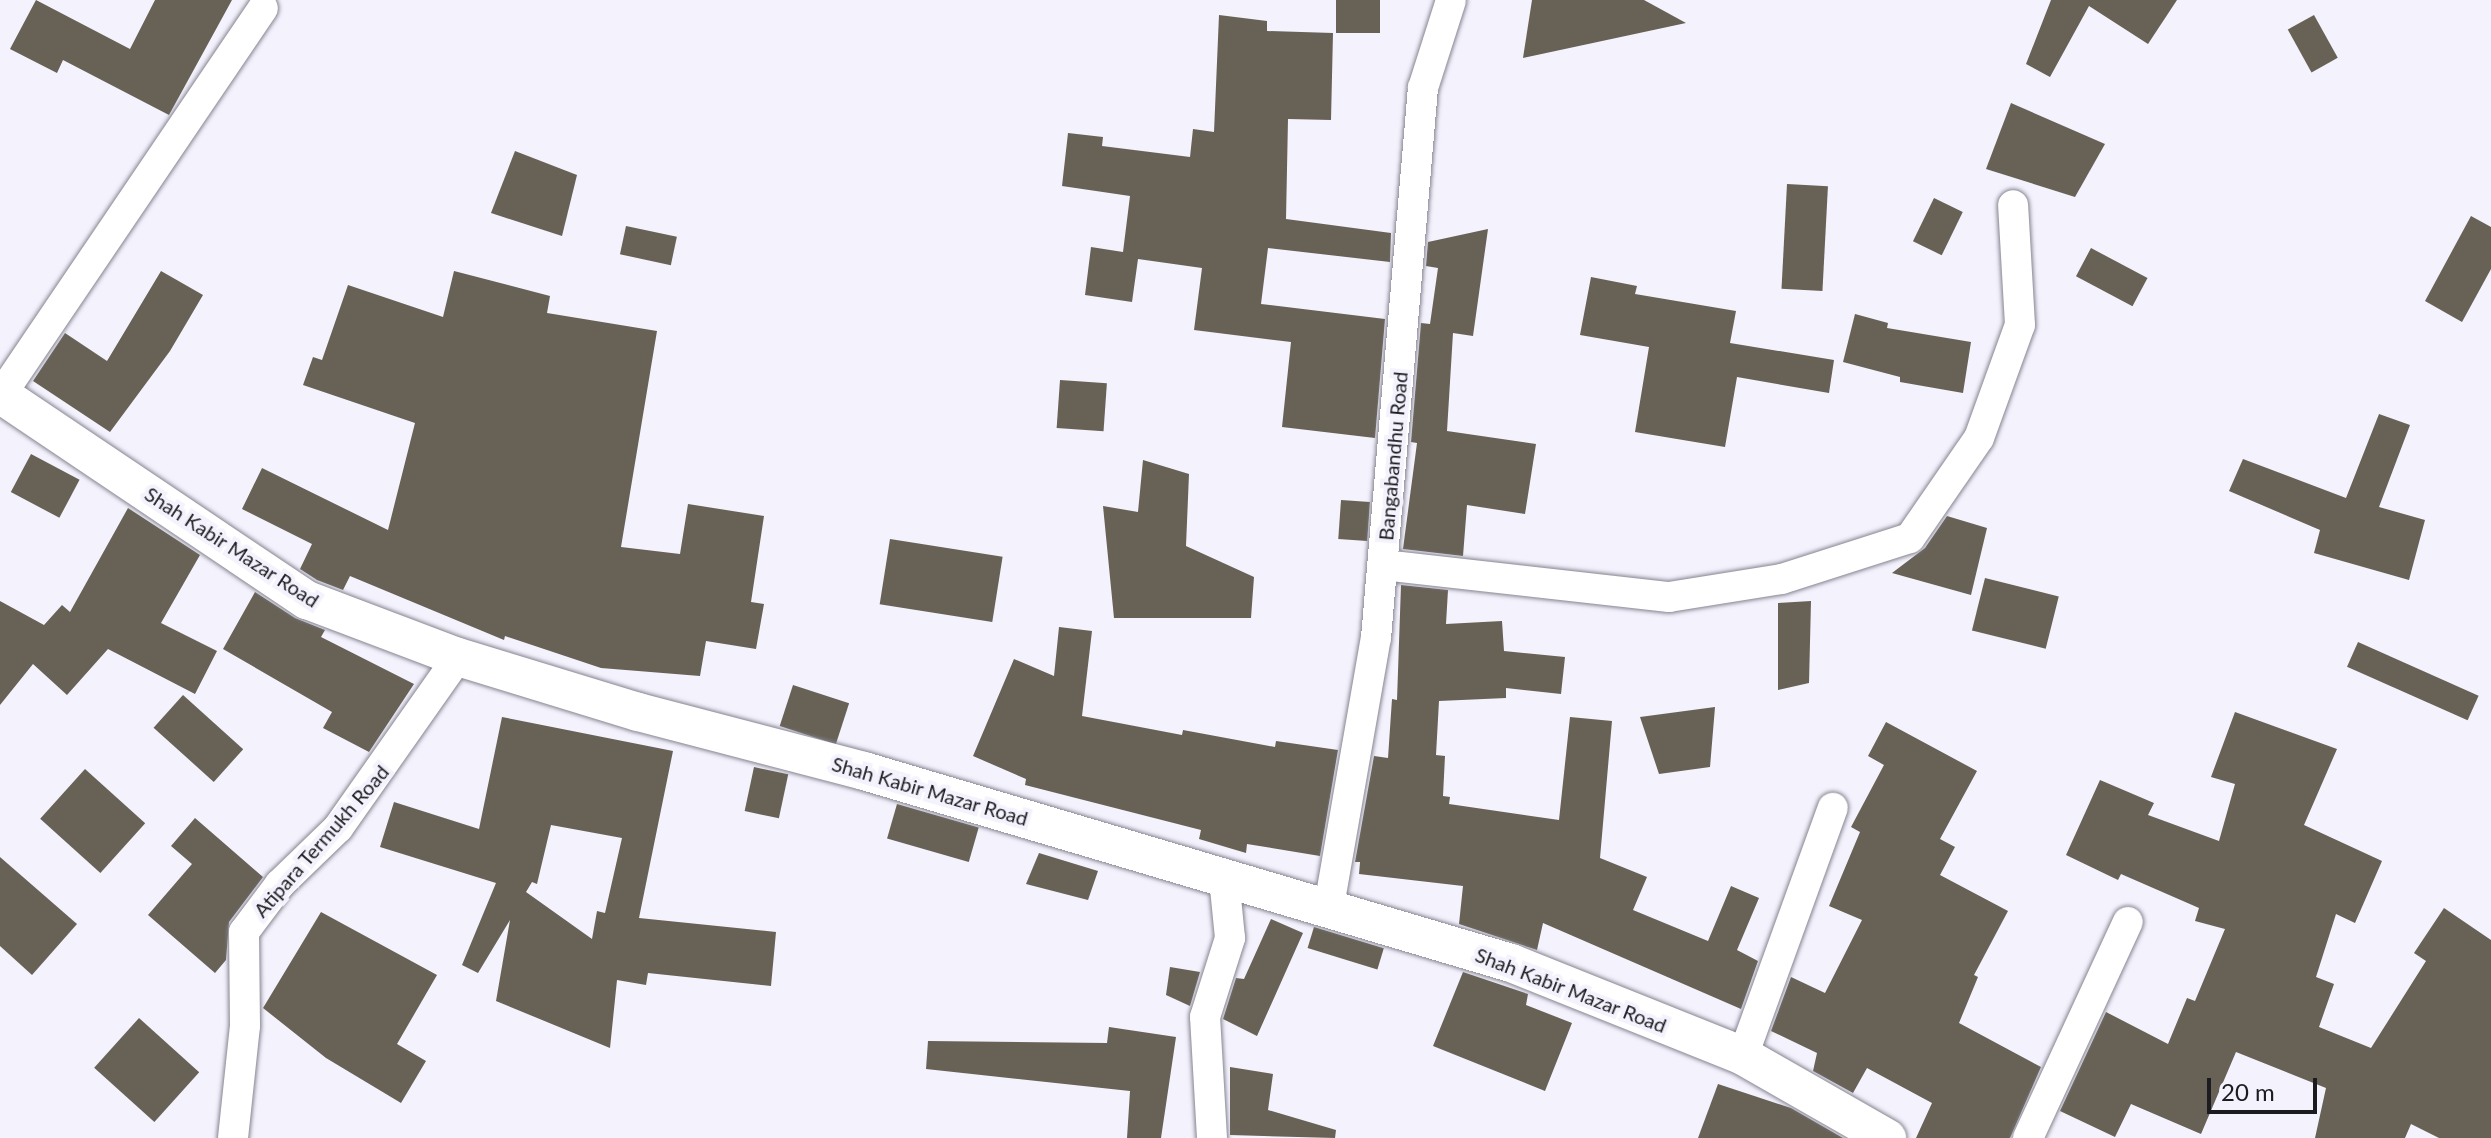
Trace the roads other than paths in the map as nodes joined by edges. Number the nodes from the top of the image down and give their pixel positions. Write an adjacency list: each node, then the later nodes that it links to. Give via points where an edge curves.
1 (1451, 0): 5 (street, Bangabandhu Road, via 1423,88)
2 (263, 8): 4 (street)
3 (2013, 205): 5 (street, via 2020,325 1979,438 1910,538 1782,579 1669,597)
4 (0, 395): 6 (street, Shah Kabir Mazar Road, via 307,600)
5 (1383, 565): 9 (street, Bangabandhu Road, via 1376,638)
6 (458, 657): 8 (street, Shah Kabir Mazar Road); 12 (street, Atipara Termukh Road, via 338,828 280,884 244,932 245,1026)
7 (1833, 808): 11 (street)
8 (1224, 878): 9 (street, Shah Kabir Mazar Road); 13 (street, via 1230,938 1205,1017)
9 (1328, 912): 11 (street, Shah Kabir Mazar Road, via 1511,963)
10 (2128, 922): 15 (street)
11 (1743, 1056): 14 (street, Shah Kabir Mazar Road)
12 (233, 1138)
13 (1212, 1138)
14 (1887, 1138)
15 (2028, 1138)

